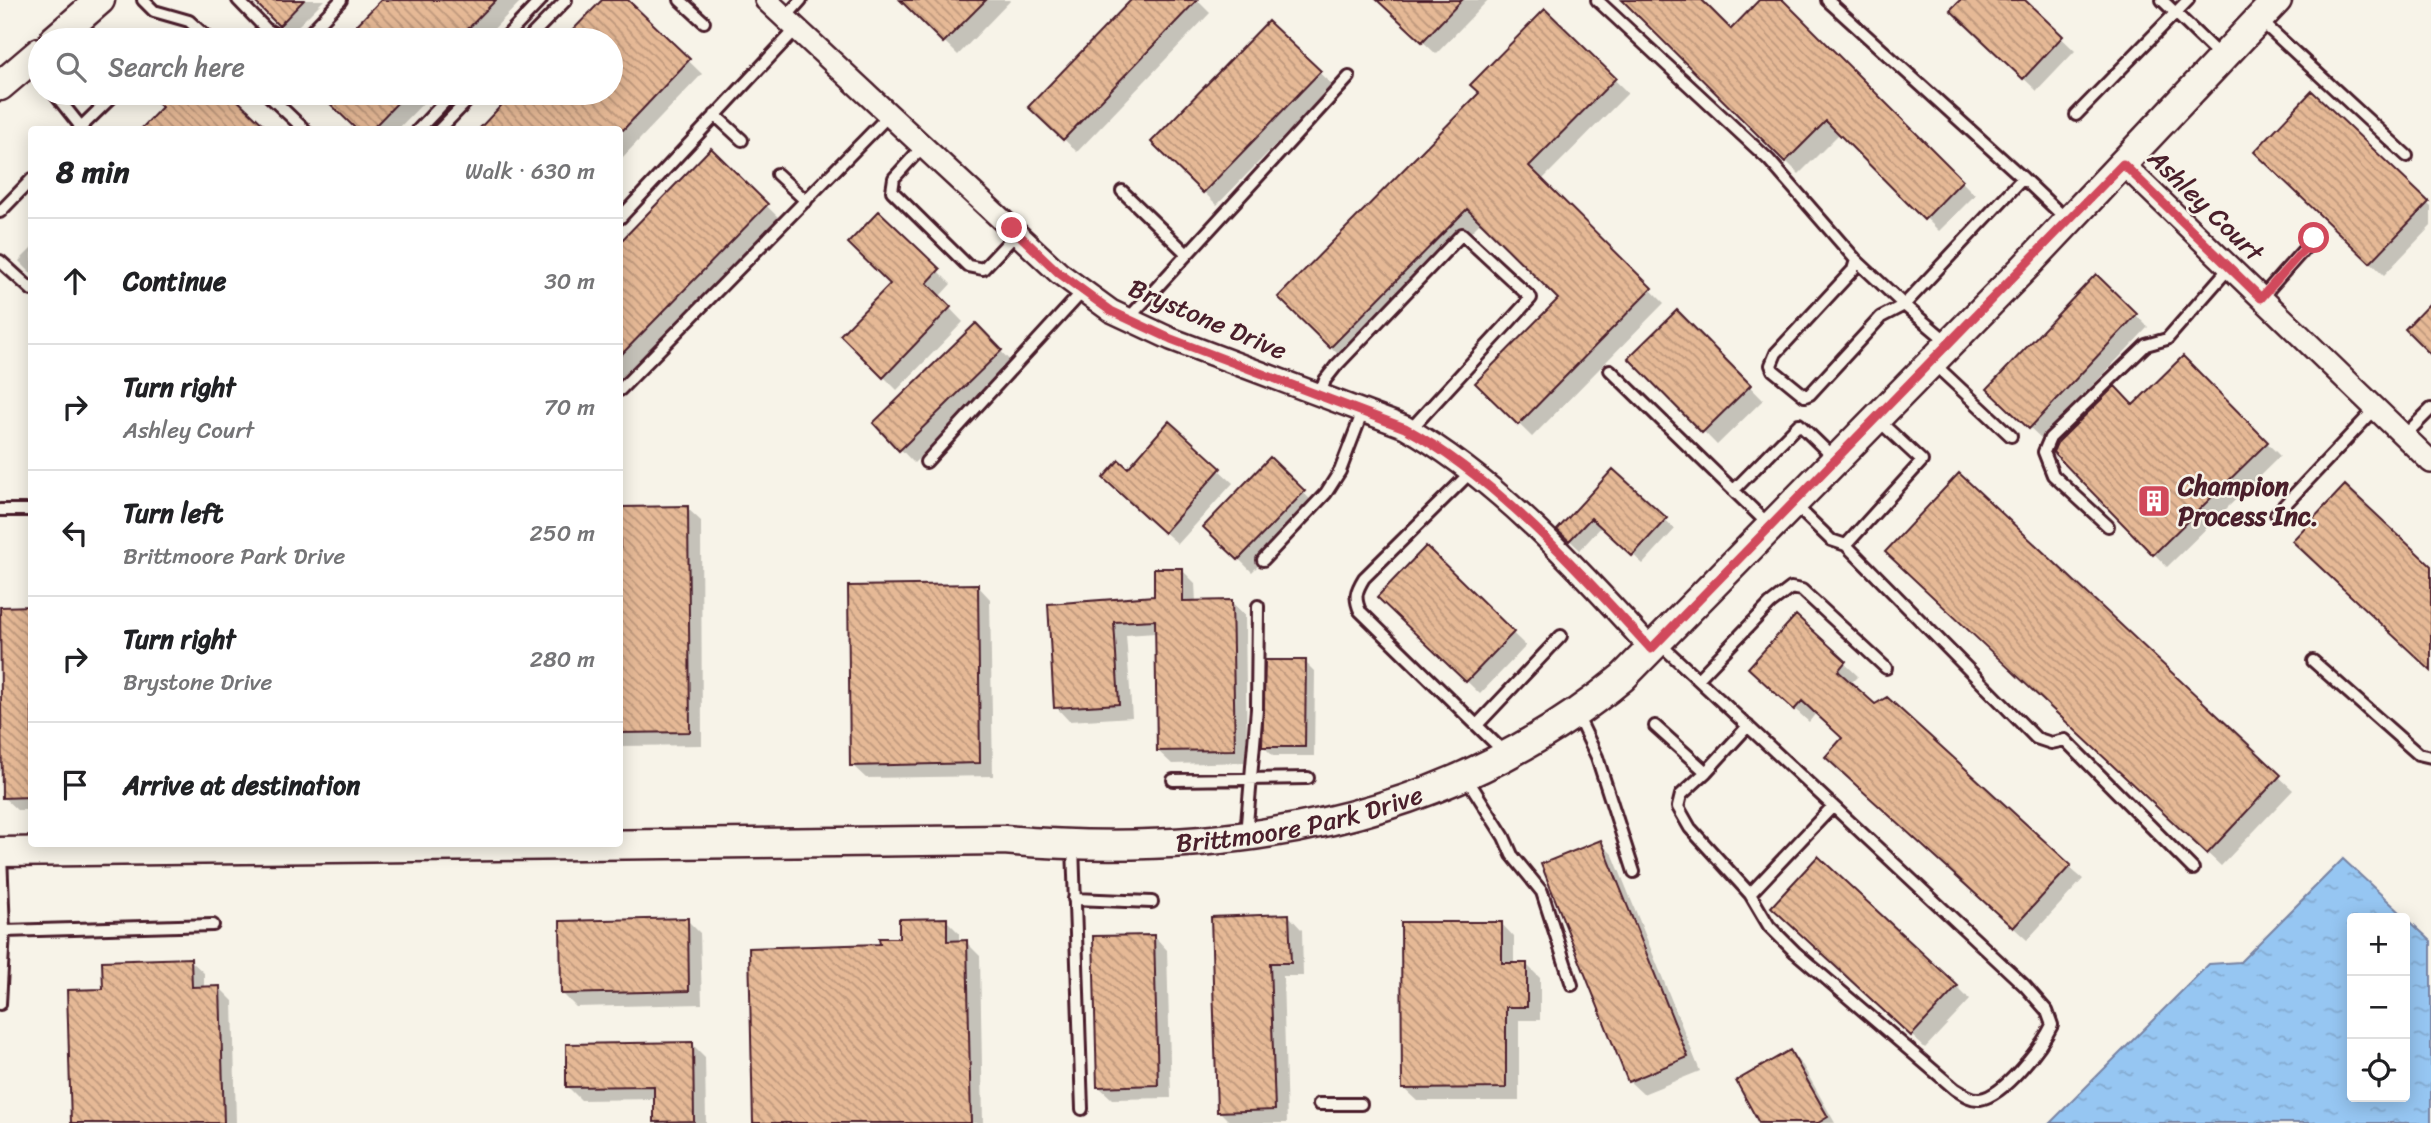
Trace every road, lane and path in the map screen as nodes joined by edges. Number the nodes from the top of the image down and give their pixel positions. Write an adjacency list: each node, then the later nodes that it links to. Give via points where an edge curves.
1 (100, 0): 20 (street)
2 (143, 0): 21 (lane, via 154,11 189,21)
3 (238, 0): 22 (lane)
4 (341, 0): 23 (lane)
5 (541, 0): 15 (lane)
6 (566, 0): 19 (lane)
7 (680, 0): 17 (lane)
8 (766, 0): 18 (street, Brystone Drive)
9 (802, 0): 18 (lane)
10 (1597, 0): 57 (lane, via 1769,160)
11 (1827, 0): 47 (lane)
12 (2162, 0): 16 (lane)
13 (2188, 0): 16 (lane)
14 (2268, 10): 25 (street, Brittmoore Park Drive); 44 (lane)
15 (528, 13): 19 (lane); 24 (lane)
16 (2175, 13): 25 (lane); 36 (lane)
17 (704, 22)
18 (791, 23): 34 (lane); 35 (street, Brystone Drive)
19 (541, 26)
20 (68, 28)
21 (197, 28)
22 (265, 28)
23 (314, 28)
24 (514, 28)
25 (2222, 58): 45 (street, Brittmoore Park Drive)
26 (28, 65): 28 (street)
27 (1349, 77): 56 (lane)
28 (0, 86)
29 (63, 105): 37 (lane)
30 (104, 105): 38 (lane)
31 (279, 105): 39 (lane)
32 (442, 105): 40 (lane)
33 (463, 105): 41 (lane)
34 (715, 115): 42 (lane); 52 (lane)
35 (889, 115): 43 (street, Brystone Drive); 50 (lane)
36 (2076, 115)
37 (79, 126)
38 (82, 126)
39 (301, 126)
40 (422, 126)
41 (443, 126)
42 (742, 140)
43 (923, 146): 54 (street, Brystone Drive); 54 (lane, via 894,178 892,191 968,266 983,269)
44 (2407, 156)
45 (2123, 164): 53 (street, Brittmoore Park Drive); 59 (street, Ashley Court)
46 (777, 174): 50 (lane)
47 (2023, 178): 53 (lane); 63 (lane)
48 (28, 183): 51 (lane)
49 (1122, 191): 56 (lane)
50 (806, 201): 67 (lane)
51 (0, 212)
52 (623, 215)
53 (2068, 221): 65 (street, Brittmoore Park Drive)
54 (1017, 233): 61 (street, Brystone Drive)
55 (2314, 238): 62 (lane)
56 (1186, 253): 64 (lane)
57 (1856, 260): 63 (lane); 63 (lane, via 1853,270 1773,358 1771,365 1797,392 1810,394 1881,317)
58 (0, 261): 60 (lane)
59 (2230, 267): 62 (street, Ashley Court); 85 (lane, via 2167,339 2146,345 2050,438 2044,452 2053,475)
60 (28, 286)
61 (1084, 290): 64 (street, Brystone Drive); 77 (lane)
62 (2261, 298): 69 (street, Ashley Court)
63 (1904, 305): 65 (lane)
64 (1128, 319): 68 (street, Brystone Drive)
65 (1940, 352): 72 (street, Brittmoore Park Drive); 74 (lane)
66 (1610, 370): 80 (lane)
67 (623, 387)
68 (1320, 395): 71 (street, Brystone Drive); 73 (lane, via 1336,366 1462,234 1531,298)
69 (2376, 408): 75 (street, Ashley Court); 84 (lane)
70 (2431, 409): 75 (lane)
71 (1363, 411): 73 (street, Brystone Drive); 88 (lane, via 1326,493)
72 (1876, 418): 76 (street, Brittmoore Park Drive); 87 (lane, via 1922,461)
73 (1410, 430): 79 (street, Brystone Drive)
74 (2011, 436)
75 (2404, 436): 78 (street, Ashley Court)
76 (1836, 460): 80 (lane, via 1799,424); 81 (street, Brittmoore Park Drive)
77 (926, 462)
78 (2431, 462)
79 (1472, 471): 91 (street, Brystone Drive); 96 (lane, via 1364,578 1355,600 1360,611)
80 (1734, 490): 86 (lane)
81 (1794, 504): 86 (street, Brittmoore Park Drive); 87 (lane, via 1831,540)
82 (0, 510): 83 (lane)
83 (28, 510)
84 (2276, 514)
85 (2108, 526)
86 (1771, 527): 91 (street, Brittmoore Park Drive)
87 (1846, 545): 112 (lane, via 2036,738 2051,743 2065,740)
88 (1264, 560)
89 (1258, 606): 105 (lane, via 1258,709)
90 (1562, 636): 96 (lane)
91 (1655, 646): 94 (lane); 95 (street, Brittmoore Park Drive)
92 (2313, 661): 100 (lane, via 2418,754)
93 (1886, 668): 94 (lane, via 1802,590 1791,589 1770,604)
94 (1698, 679): 98 (lane)
95 (1576, 713): 99 (street, Brittmoore Park Drive); 113 (lane, via 1597,757)
96 (1477, 725): 99 (lane)
97 (1655, 726): 101 (lane)
98 (1748, 726): 101 (lane); 106 (lane)
99 (1508, 756): 102 (street, Brittmoore Park Drive)
100 (2431, 757)
101 (1706, 772): 114 (lane, via 1681,794 1678,807 1690,828)
102 (1465, 777): 107 (street, Brittmoore Park Drive, via 1333,822); 119 (lane, via 1512,855 1542,892)
103 (1308, 778): 105 (lane)
104 (1172, 780): 105 (lane)
105 (1250, 780): 107 (lane)
106 (1833, 806): 114 (lane); 114 (lane, via 2047,1011 2052,1025 2043,1044 2024,1065 1982,1099 1963,1094 1795,952 1769,926)
107 (1246, 835): 109 (street, Brittmoore Park Drive)
108 (623, 845): 109 (street, Brittmoore Park Drive, via 1004,840)
109 (1073, 846): 115 (lane)
110 (419, 847): 111 (street, Brittmoore Park Drive)
111 (1, 852): 118 (lane)
112 (2193, 869)
113 (1634, 872)
114 (1750, 894)
115 (1074, 900): 116 (lane); 123 (lane)
116 (1152, 902)
117 (214, 925): 118 (lane)
118 (4, 931): 120 (lane)
119 (1572, 985)
120 (0, 1004)
121 (1319, 1104): 122 (lane)
122 (1361, 1104)
123 (1082, 1109)

